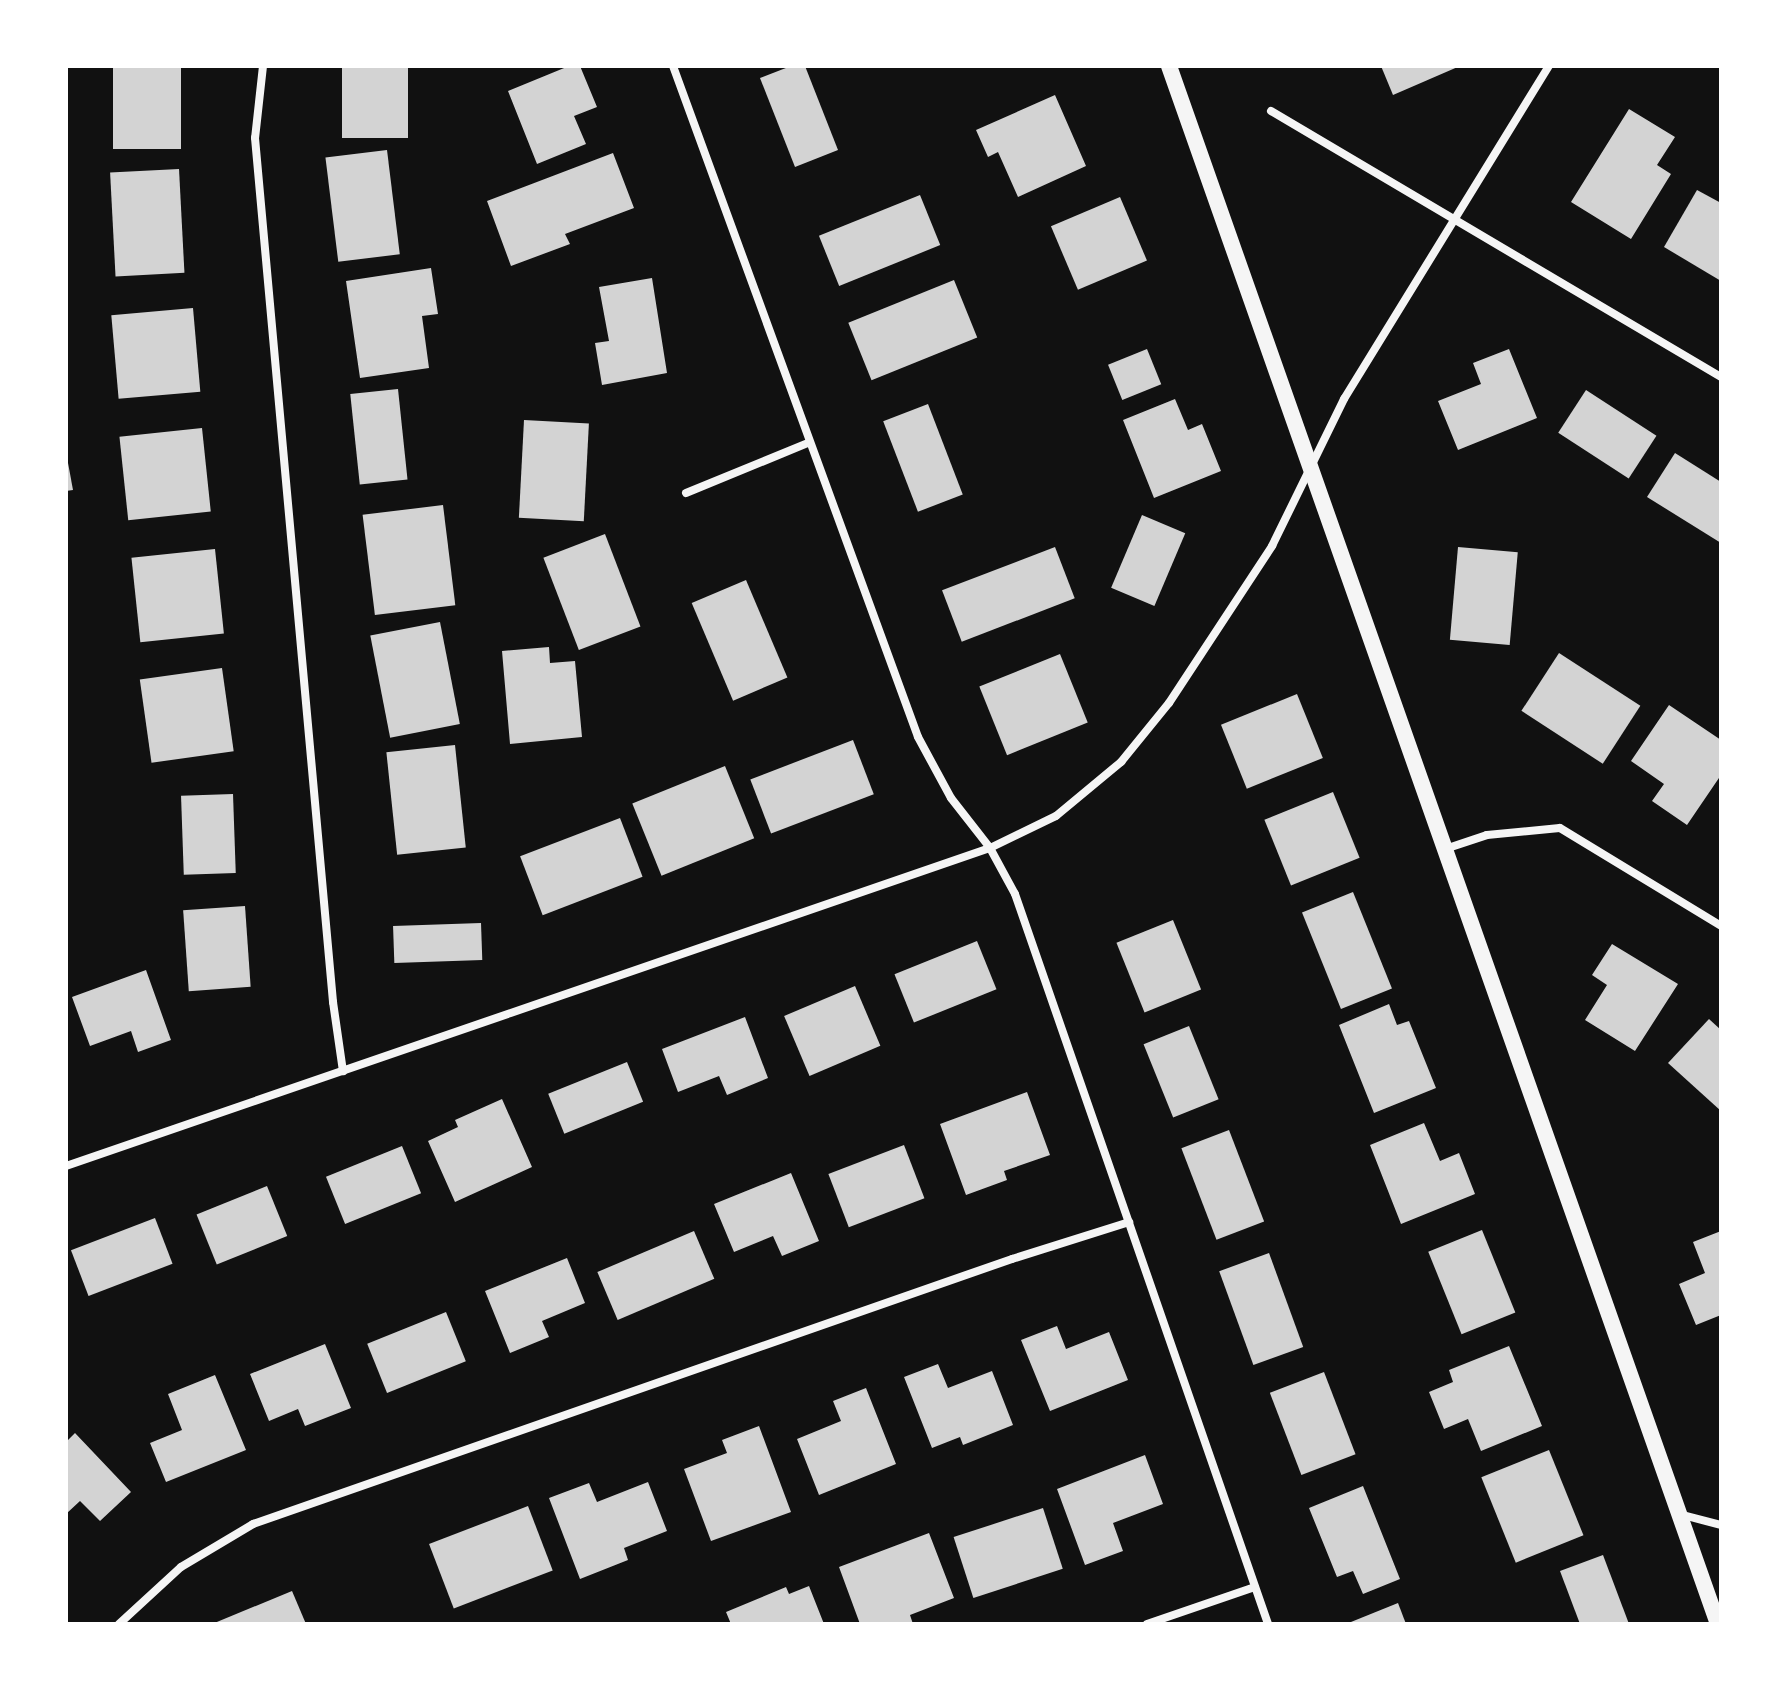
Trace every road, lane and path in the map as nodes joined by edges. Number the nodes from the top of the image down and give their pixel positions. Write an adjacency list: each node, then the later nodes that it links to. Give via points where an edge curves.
1 (263, 66): 14 (street, via 255,138)
2 (673, 66): 8 (street)
3 (1169, 66): 9 (main road)
4 (1549, 66): 6 (street)
5 (1271, 111): 6 (street)
6 (1456, 218): 7 (street); 9 (street, via 1344,399)
7 (1721, 377)
8 (808, 443): 10 (street); 11 (street, via 918,737 951,798)
9 (1309, 468): 11 (street, via 1272,546 1169,703 1121,762 1056,816); 12 (main road)
10 (686, 493)
11 (990, 848): 14 (street); 16 (street, via 1015,894)
12 (1444, 849): 13 (street, via 1487,835 1560,828); 17 (main road)
13 (1721, 926)
14 (343, 1071): 15 (street)
15 (66, 1166)
16 (1129, 1222): 19 (street); 20 (street, via 253,1524 181,1567)
17 (1678, 1514): 18 (street); 23 (main road)
18 (1721, 1525)
19 (1255, 1587): 21 (street); 22 (street)
20 (119, 1624)
21 (1147, 1624)
22 (1268, 1624)
23 (1718, 1624)

